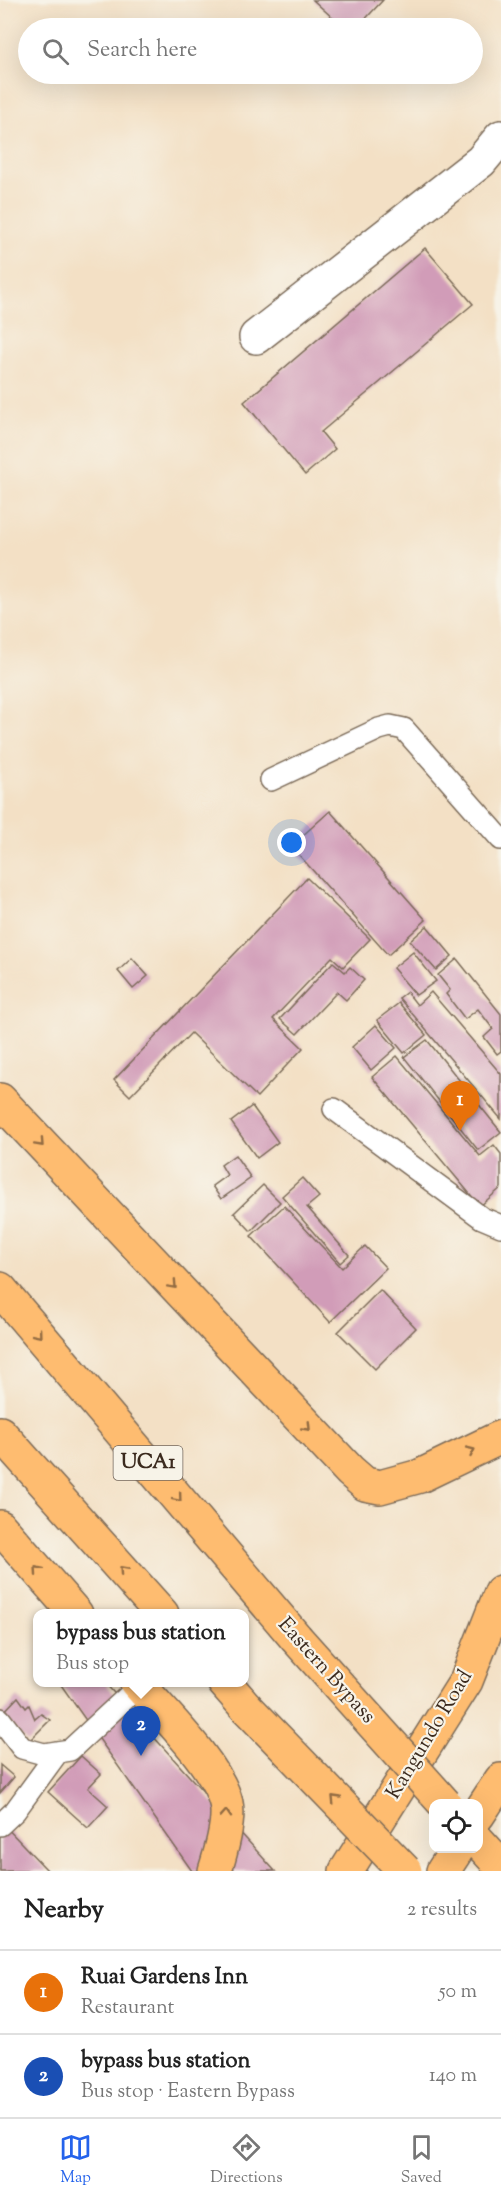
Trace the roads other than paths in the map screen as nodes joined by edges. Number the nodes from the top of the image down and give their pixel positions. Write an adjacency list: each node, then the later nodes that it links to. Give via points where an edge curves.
1 (501, 137): 2 (street, via 481,160)
2 (256, 337)
3 (271, 780): 4 (lane, via 379,729 404,729)
4 (501, 839)
5 (0, 1100): 10 (main road, one-way to 10, via 364,1484 380,1487 420,1476)
6 (334, 1109): 7 (lane, via 482,1218)
7 (501, 1226)
8 (0, 1289): 21 (main road, Eastern Bypass / UCA1, one-way to 21, bridge, via 296,1638)
9 (0, 1433): 14 (main road, one-way to 9)
10 (501, 1437)
11 (0, 1527): 13 (main road, one-way to 11)
12 (501, 1592): 28 (main road, Kangundo Road, via 466,1681)
13 (72, 1609)
14 (158, 1609)
15 (135, 1687): 19 (lane, via 70,1750)
16 (141, 1687): 27 (main road, one-way to 16, via 223,1846 227,1805 213,1771)
17 (228, 1687): 29 (main road, one-way to 17, bridge)
18 (0, 1719): 19 (lane, via 22,1749 44,1754)
19 (58, 1752): 23 (lane, via 15,1811)
20 (501, 1779): 22 (main road)
21 (441, 1799)
22 (483, 1807)
23 (0, 1825)
24 (483, 1846): 26 (main road)
25 (455, 1853): 30 (main road)
26 (501, 1866)
27 (214, 1871)
28 (346, 1871)
29 (405, 1871)
30 (443, 1871)

